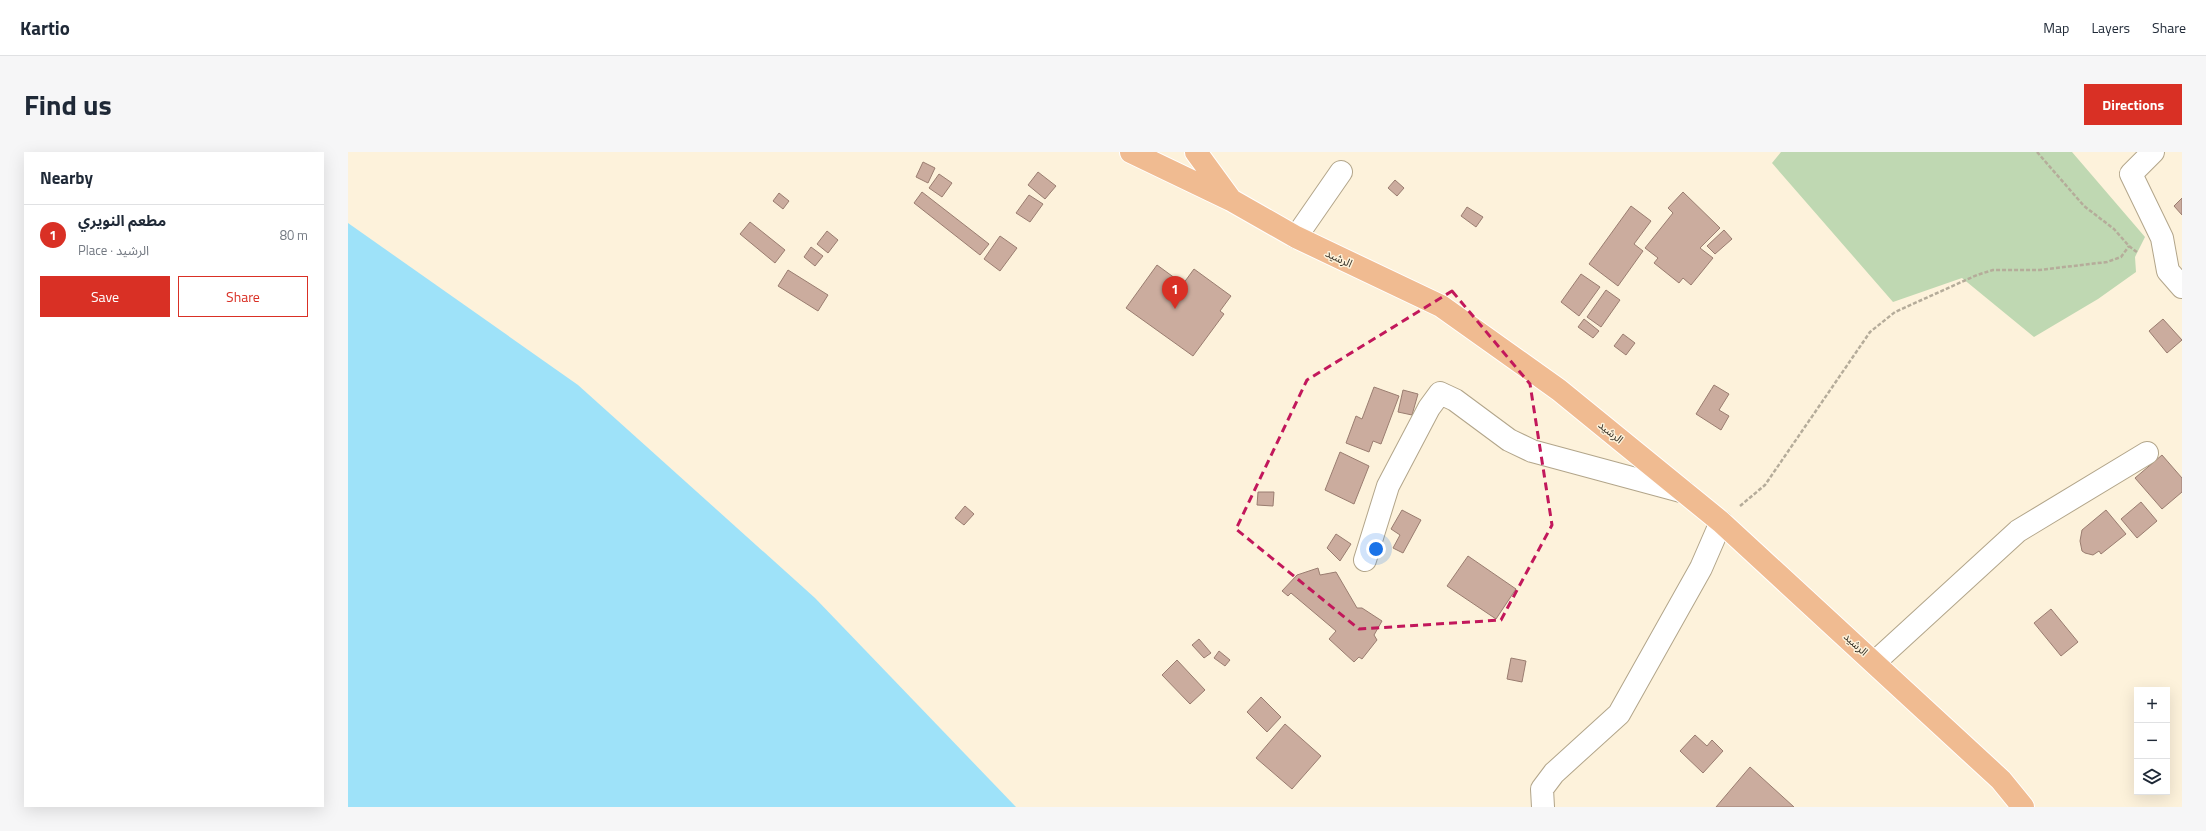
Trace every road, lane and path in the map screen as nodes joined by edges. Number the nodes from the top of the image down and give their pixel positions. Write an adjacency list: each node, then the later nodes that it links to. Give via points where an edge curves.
1 (1131, 152): 6 (main road, الرشيد)
2 (1196, 152): 6 (main road)
3 (2038, 152): 8 (path, via 2084,206 2114,229)
4 (2154, 152): 9 (street, via 2131,174 2162,238)
5 (1341, 172): 7 (street)
6 (1231, 200): 7 (main road, الرشيد)
7 (1296, 237): 11 (main road, الرشيد, via 1442,306 1560,390)
8 (2129, 246): 9 (path); 12 (path, via 2121,257 2107,262 2039,270 1994,270 1977,274 1895,312 1870,332 1764,485)
9 (2175, 279)
10 (2147, 453): 14 (street, via 2018,531)
11 (1684, 492): 12 (main road, الرشيد); 13 (street, via 1532,451 1509,440 1455,400 1440,393 1429,408 1388,486)
12 (1721, 522): 14 (main road, الرشيد); 15 (street, via 1701,568 1619,714 1554,773 1542,789)
13 (1365, 560)
14 (1875, 662): 16 (main road, الرشيد, via 2001,780)
15 (1543, 807)
16 (2023, 807)

